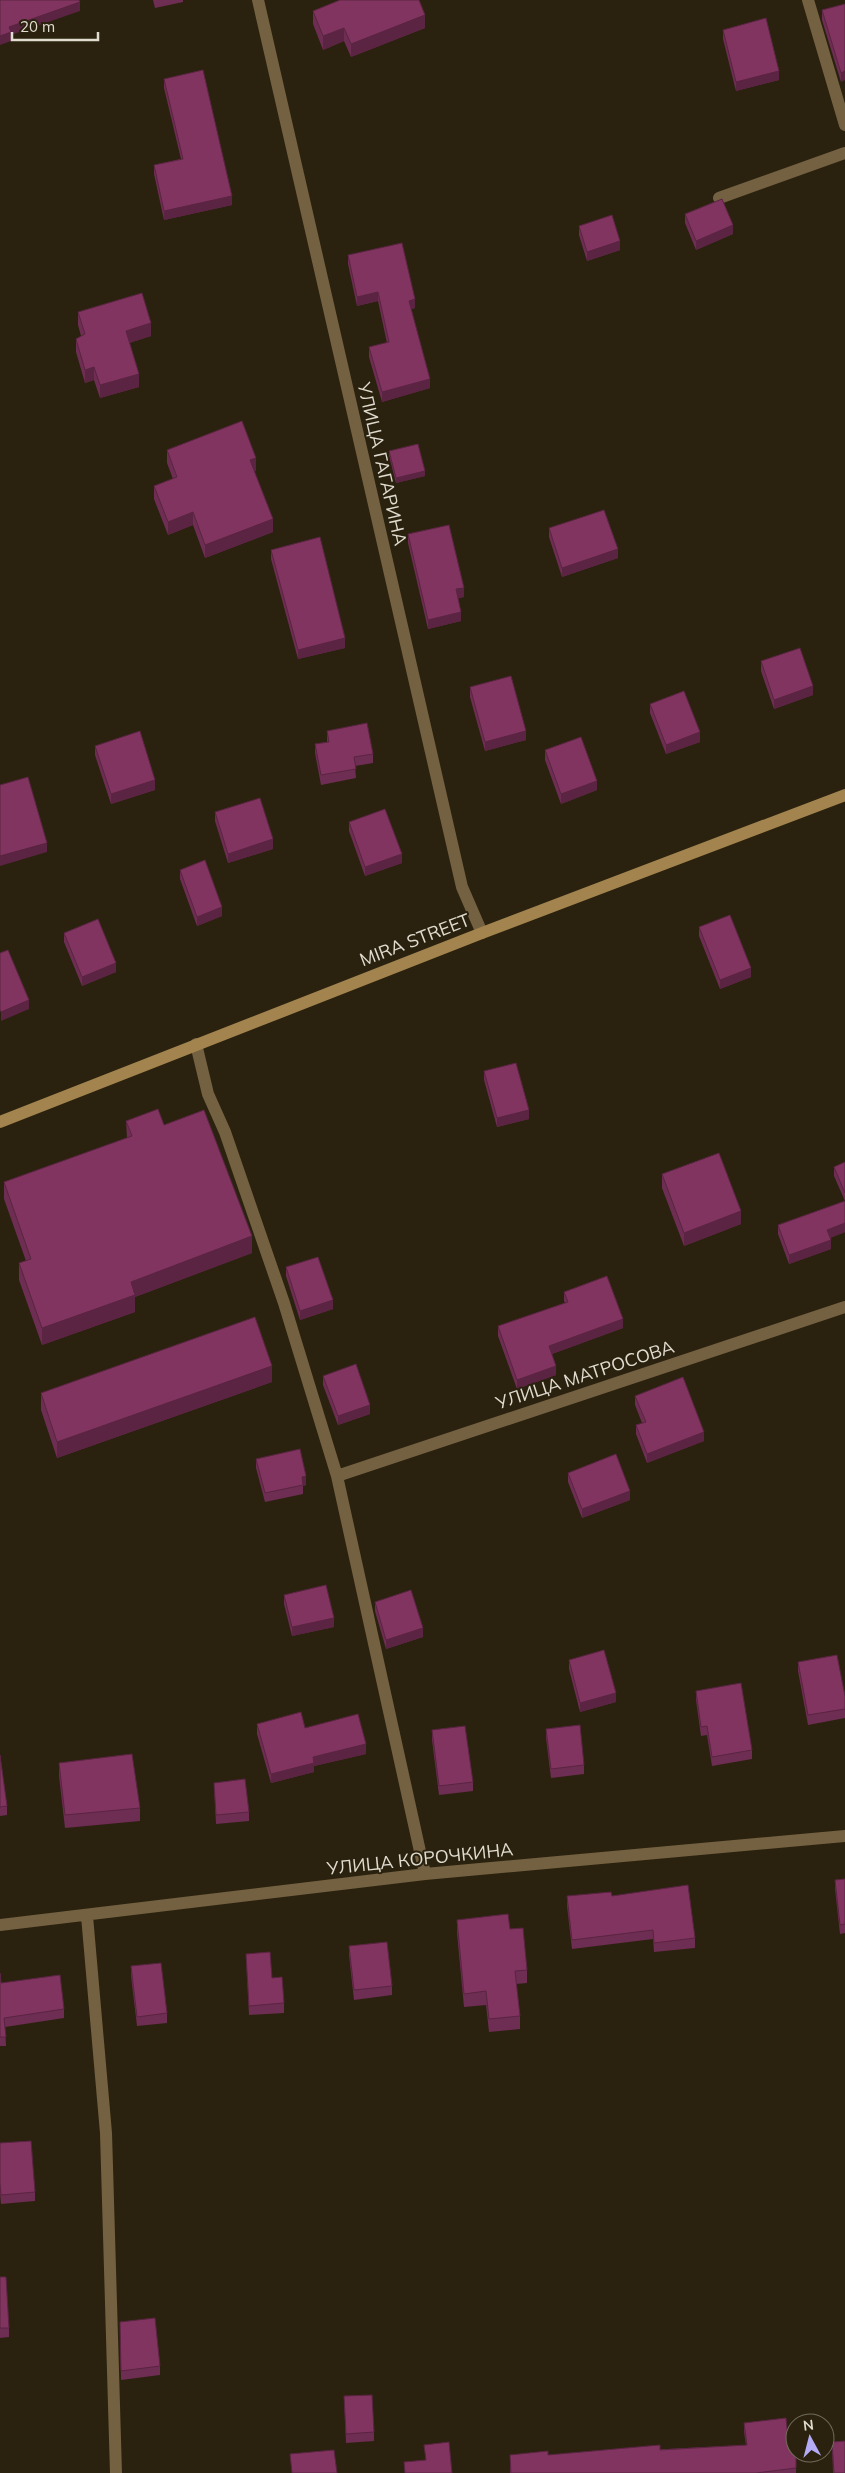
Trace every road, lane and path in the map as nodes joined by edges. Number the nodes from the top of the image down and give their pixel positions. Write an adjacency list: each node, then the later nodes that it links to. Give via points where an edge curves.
1 (258, 0): 7 (street, УЛИЦА ГАГАРИНА, via 462,887)
2 (808, 0): 3 (street)
3 (845, 125)
4 (845, 153): 5 (street)
5 (718, 198)
6 (845, 795): 7 (main road, MIRA STREET)
7 (482, 933): 8 (main road, MIRA STREET)
8 (196, 1044): 9 (main road, MIRA STREET); 11 (street, via 208,1094 225,1132 280,1294)
9 (0, 1122)
10 (845, 1306): 11 (street, УЛИЦА МАТРОСОВА)
11 (337, 1476): 13 (street)
12 (845, 1836): 13 (street, УЛИЦА КОРОЧКИНА)
13 (425, 1874): 14 (street, УЛИЦА КОРОЧКИНА)
14 (87, 1916): 15 (street, УЛИЦА КОРОЧКИНА); 16 (street, via 106,2133)
15 (0, 1925)
16 (116, 2473)

